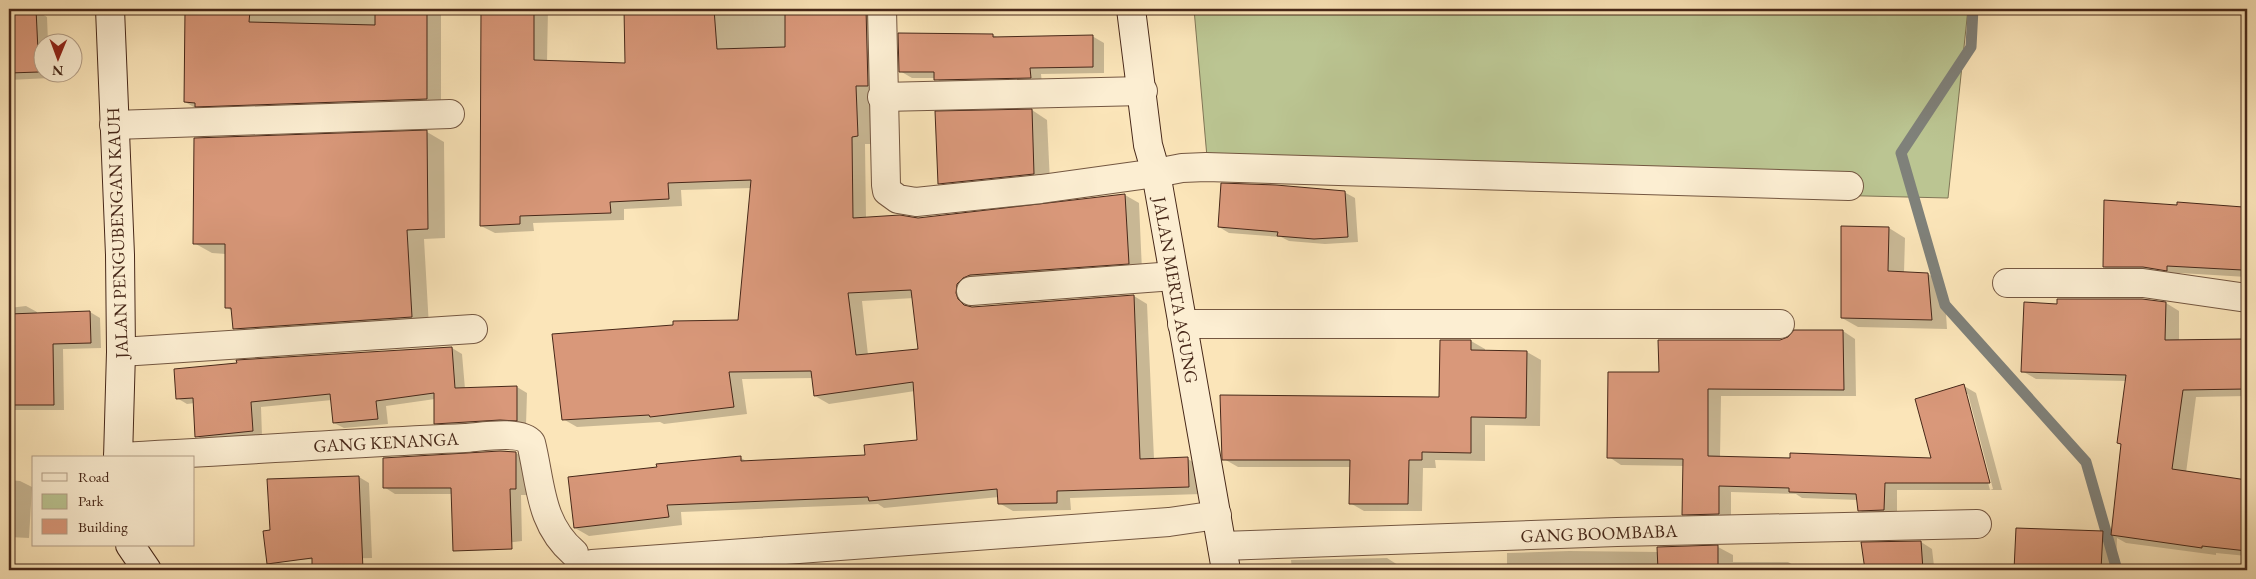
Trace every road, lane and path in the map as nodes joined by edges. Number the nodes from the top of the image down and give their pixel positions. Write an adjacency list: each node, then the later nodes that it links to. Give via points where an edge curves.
1 (110, 9): 7 (street, JALAN PENGUBENGAN KAUH)
2 (882, 9): 5 (street)
3 (1131, 9): 4 (street, JALAN MERTA AGUNG)
4 (1143, 91): 5 (street); 8 (street, JALAN MERTA AGUNG, via 1148,145)
5 (882, 97): 8 (street, via 886,185 887,191 898,199 916,202 964,198)
6 (450, 114): 7 (street)
7 (114, 125): 17 (street, JALAN PENGUBENGAN KAUH, via 119,193)
8 (1156, 173): 9 (street, via 1206,167); 10 (street, JALAN MERTA AGUNG)
9 (1849, 186)
10 (1174, 276): 12 (street); 14 (street, JALAN MERTA AGUNG)
11 (2007, 283): 13 (street, via 2143,283)
12 (971, 291)
13 (2247, 298)
14 (1182, 324): 15 (street); 20 (street, JALAN MERTA AGUNG)
15 (1780, 324)
16 (473, 329): 17 (street)
17 (121, 352): 18 (street, JALAN PENGUBENGAN KAUH)
18 (118, 456)
19 (135, 456): 20 (street, GANG KENANGA, via 448,438 525,437 531,443 540,496 549,517 565,546 583,559 1169,522)
20 (1217, 515): 23 (street, JALAN MERTA AGUNG)
21 (1977, 524): 23 (street, GANG BOOMBABA, via 1617,532)
22 (131, 546): 24 (street)
23 (1224, 558)
24 (147, 570)

